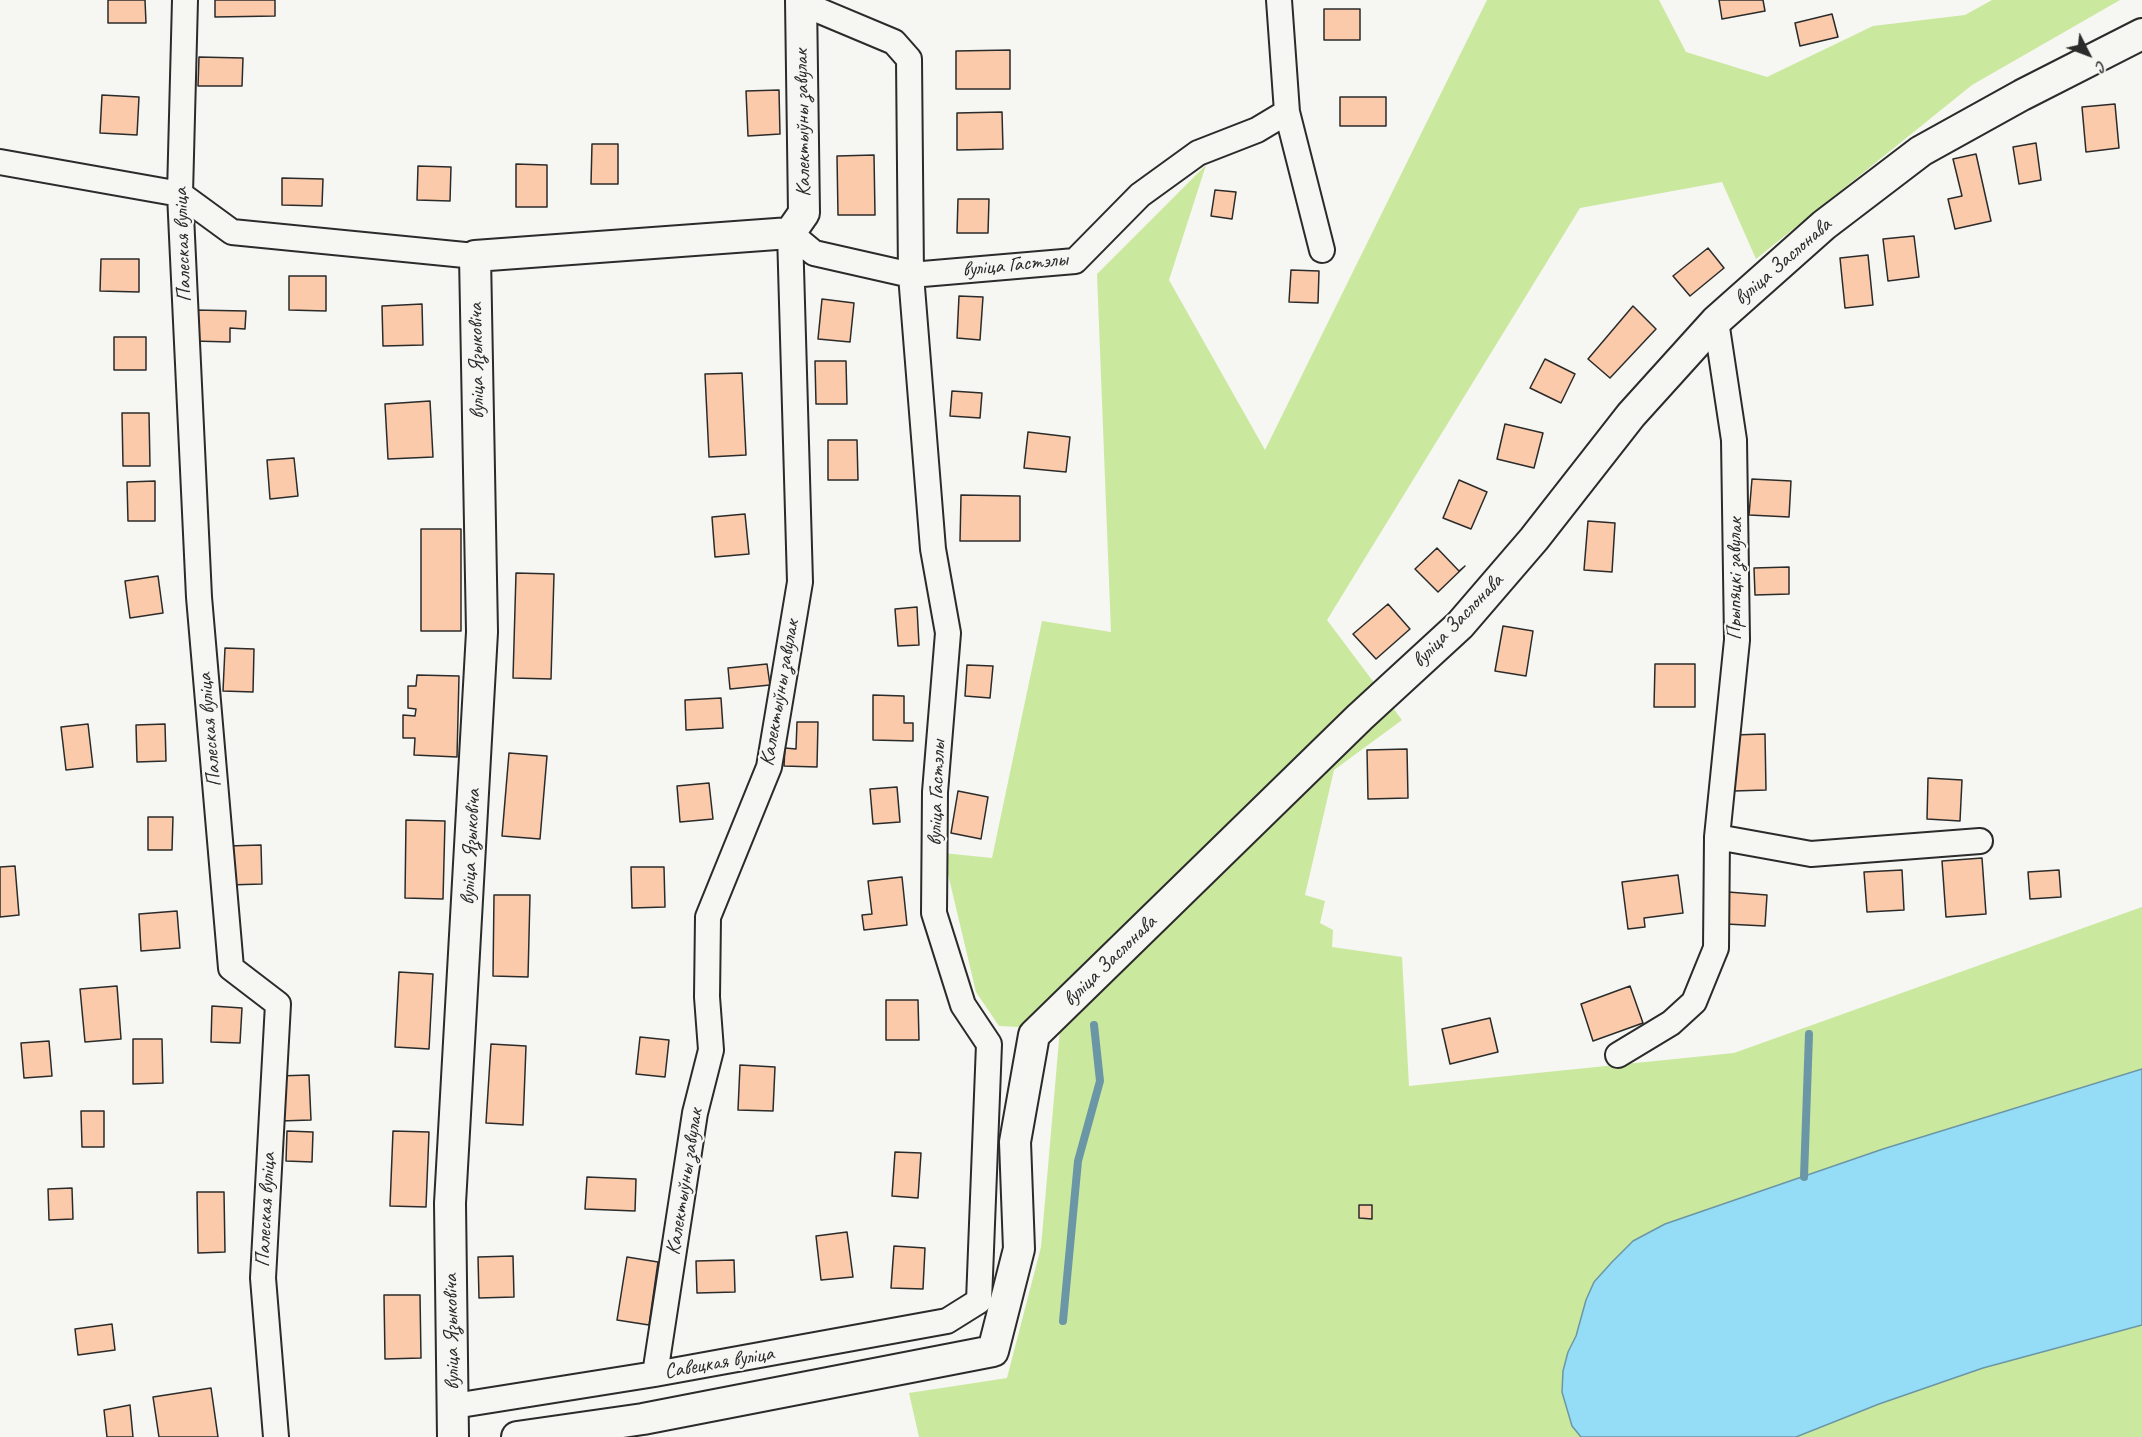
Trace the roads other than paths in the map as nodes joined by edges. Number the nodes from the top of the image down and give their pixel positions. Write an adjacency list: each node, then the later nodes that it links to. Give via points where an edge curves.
1 (185, 0): 7 (street, Палеская вуліца)
2 (1279, 0): 5 (street)
3 (801, 1): 8 (street, Калектыўны завулак, via 804,213); 11 (street, вуліца Гастэлы, via 894,42 909,59)
4 (2142, 34): 12 (street, вуліца Заслонава, via 1921,151 1824,225)
5 (1287, 112): 9 (street); 11 (street, вуліца Гастэлы, via 1257,130 1198,153 1140,195 1075,261)
6 (0, 162): 7 (street)
7 (180, 194): 10 (street, via 232,232); 20 (street, Палеская вуліца, via 199,597 231,968 278,1004 263,1278)
8 (790, 233): 10 (street); 11 (street, вуліца Гастэлы, via 814,253); 18 (street, Калектыўны завулак, via 800,582 768,767 708,917 711,1050 695,1113)
9 (1322, 250)
10 (475, 256): 19 (street, вуліца Языковіча, via 482,632 450,1203)
11 (911, 275): 16 (street, вуліца Гастэлы, via 933,549 948,633 935,792 934,913 963,1005 989,1044)
12 (1716, 321): 13 (street, Прыпяцкі завулак, via 1734,440 1737,640); 17 (street, вуліца Заслонава, via 1631,415 1534,539 1460,625 1360,717 1034,1035 1016,1142 1019,1249)
13 (1717, 837): 14 (street, via 1811,854); 15 (street, Прыпяцкі завулак, via 1716,948 1694,1002 1671,1023)
14 (1980, 842)
15 (1618, 1055)
16 (979, 1301): 18 (street, Савецкая вуліца, via 947,1321)
17 (993, 1351): 22 (street, Савецкая вуліца, via 643,1419)
18 (655, 1374): 19 (street, Савецкая вуліца)
19 (454, 1406): 21 (street, вуліца Языковіча)
20 (276, 1437)
21 (453, 1437)
22 (517, 1437)

